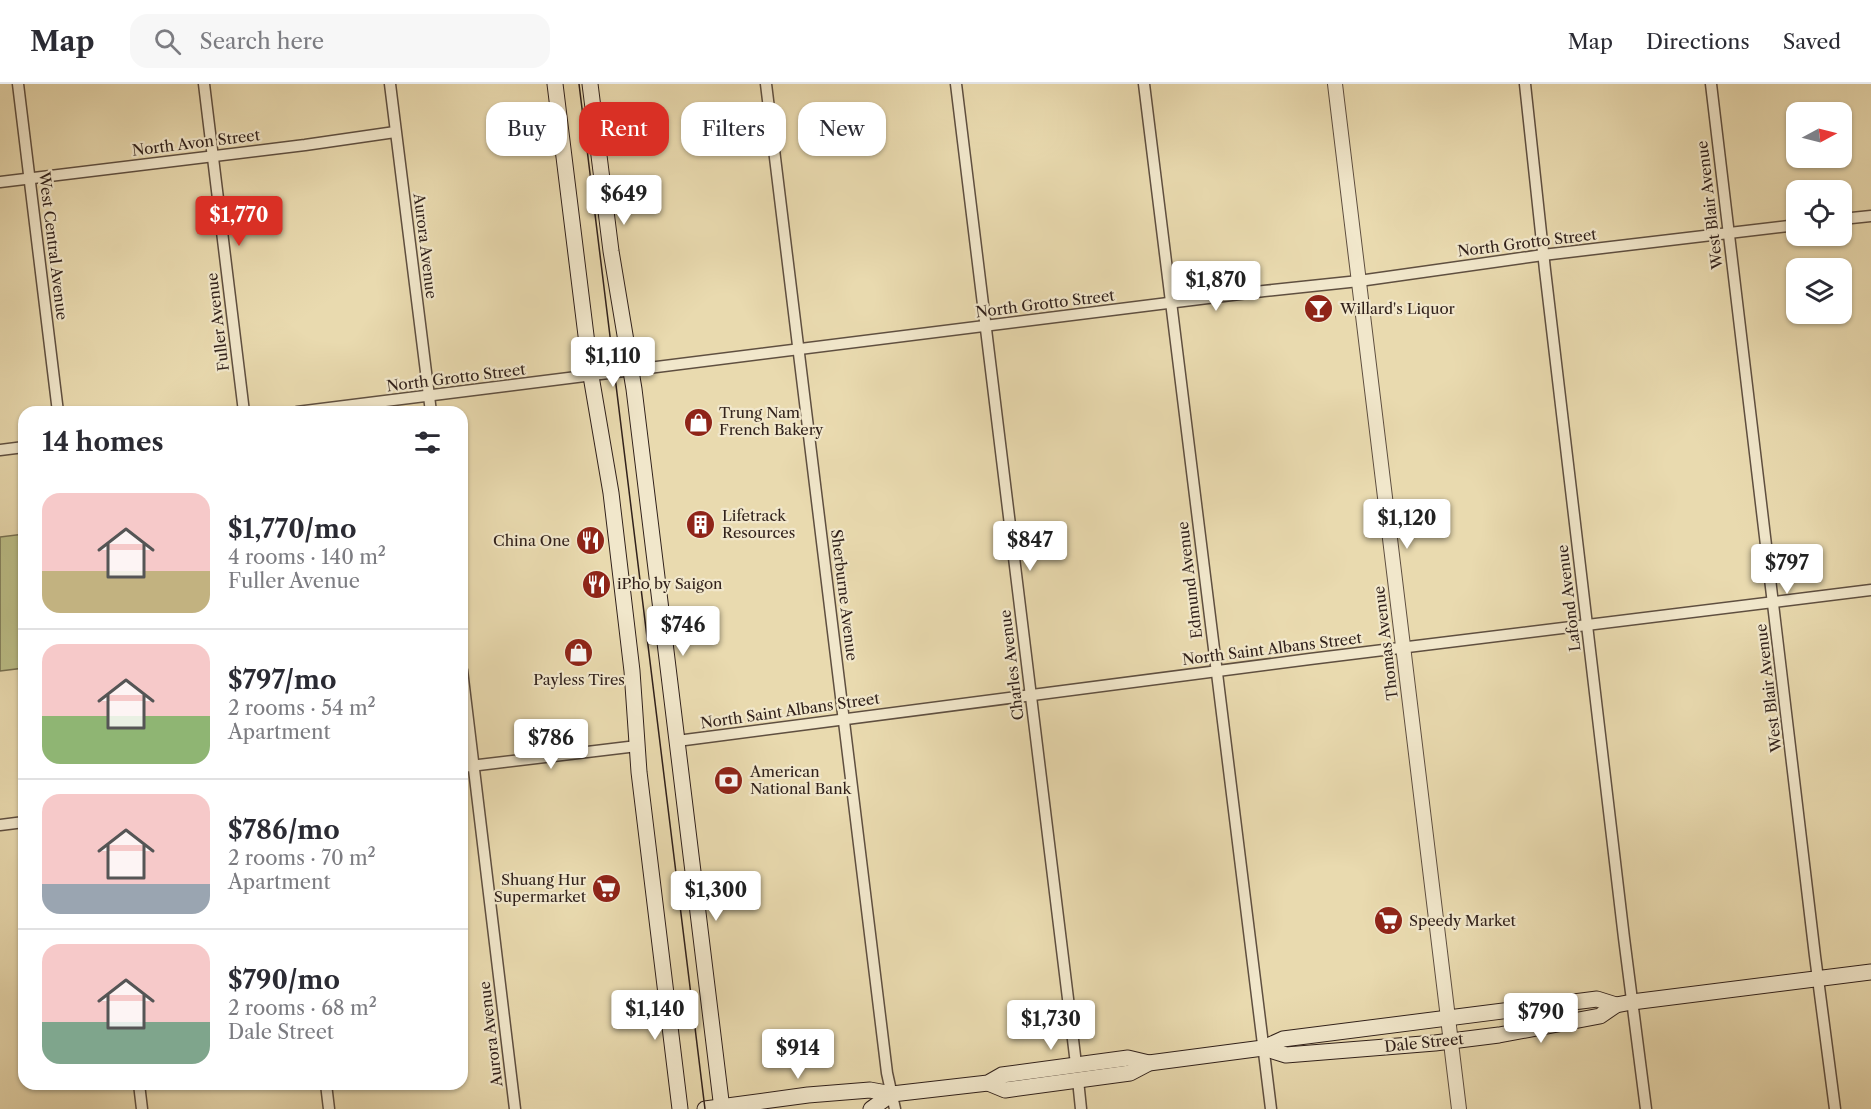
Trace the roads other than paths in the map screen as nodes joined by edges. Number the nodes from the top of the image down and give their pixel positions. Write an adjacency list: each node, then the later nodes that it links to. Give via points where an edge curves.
1 (18, 84): 14 (street, West Central Avenue)
2 (204, 84): 13 (street, Fuller Avenue)
3 (390, 84): 12 (street, Aurora Avenue)
4 (555, 84): 26 (main road)
5 (590, 84): 25 (main road)
6 (766, 84): 24 (street, Sherburne Avenue)
7 (956, 84): 23 (street, Charles Avenue)
8 (1144, 84): 22 (street, Edmund Avenue)
9 (1335, 84): 21 (street, Thomas Avenue)
10 (1525, 84): 20 (street, Lafond Avenue)
11 (1711, 84): 19 (street, West Blair Avenue)
12 (396, 132): 13 (street, North Avon Street); 27 (street, Aurora Avenue)
13 (213, 156): 14 (street, North Avon Street); 29 (street, Fuller Avenue)
14 (30, 178): 15 (street, North Avon Street); 28 (street, West Central Avenue)
15 (0, 182)
16 (1871, 216): 17 (street)
17 (1852, 218)
18 (1786, 226): 19 (street, North Grotto Street)
19 (1729, 234): 20 (street, North Grotto Street); 35 (street, West Blair Avenue)
20 (1543, 255): 21 (street, North Grotto Street); 36 (street, Lafond Avenue)
21 (1359, 281): 22 (street, North Grotto Street); 37 (street, Thomas Avenue)
22 (1172, 303): 23 (street, North Grotto Street); 38 (street, Edmund Avenue)
23 (986, 327): 24 (street, North Grotto Street); 39 (street, Charles Avenue)
24 (798, 350): 25 (street, North Grotto Street); 40 (street, Sherburne Avenue)
25 (631, 371): 26 (street, North Grotto Street); 41 (main road)
26 (591, 376): 27 (street, North Grotto Street); 42 (main road, via 611,493)
27 (429, 396): 30 (street, North Grotto Street); 31 (street, Aurora Avenue)
28 (57, 406)
29 (243, 406)
30 (346, 406)
31 (430, 406)
32 (18, 448): 33 (street)
33 (0, 450)
34 (1871, 590): 35 (street, North Saint Albans Street)
35 (1774, 601): 36 (street, North Saint Albans Street); 47 (street, West Blair Avenue)
36 (1587, 625): 37 (street, North Saint Albans Street); 48 (street, Lafond Avenue)
37 (1403, 648): 38 (street, North Saint Albans Street); 50 (street, Thomas Avenue)
38 (1216, 672): 39 (street, North Saint Albans Street); 52 (street, Edmund Avenue)
39 (1030, 695): 40 (street, North Saint Albans Street); 54 (street, Charles Avenue)
40 (844, 719): 41 (street, North Saint Albans Street); 59 (street, Sherburne Avenue)
41 (677, 741): 60 (main road)
42 (637, 746): 43 (street); 64 (main road)
43 (468, 766): 63 (street, Aurora Avenue)
44 (18, 823): 45 (street)
45 (0, 825)
46 (1871, 972): 47 (main road, Dale Street)
47 (1818, 979): 48 (main road, Dale Street); 71 (street, West Blair Avenue)
48 (1632, 1002): 49 (main road, Dale Street); 70 (street, Lafond Avenue)
49 (1616, 1005): 50 (main road, Dale Street, via 1597,999); 51 (main road, Dale Street, via 1600,1016)
50 (1448, 1019): 51 (street, Thomas Avenue); 52 (main road, Dale Street, via 1283,1039)
51 (1450, 1041): 52 (main road, Dale Street, via 1286,1055); 69 (street, Thomas Avenue)
52 (1263, 1048): 53 (main road, Dale Street); 68 (street, Edmund Avenue)
53 (1149, 1063): 54 (main road, Dale Street, via 1128,1058); 55 (main road, Dale Street, via 1130,1073)
54 (1076, 1064): 56 (main road, Dale Street, via 1002,1075)
55 (1078, 1080): 56 (main road, Dale Street, via 1005,1090); 67 (street)
56 (988, 1083): 59 (main road, Dale Street)
57 (140, 1090): 61 (street)
58 (327, 1090): 62 (street)
59 (893, 1101): 60 (main road, Dale Street, via 870,1090); 66 (main road, Dale Street)
60 (722, 1108): 65 (main road, Dale Street)
61 (142, 1109)
62 (329, 1109)
63 (515, 1109)
64 (680, 1109)
65 (705, 1109)
66 (871, 1109)
67 (1081, 1109)
68 (1271, 1109)
69 (1459, 1109)
70 (1646, 1109)
71 (1835, 1109)

